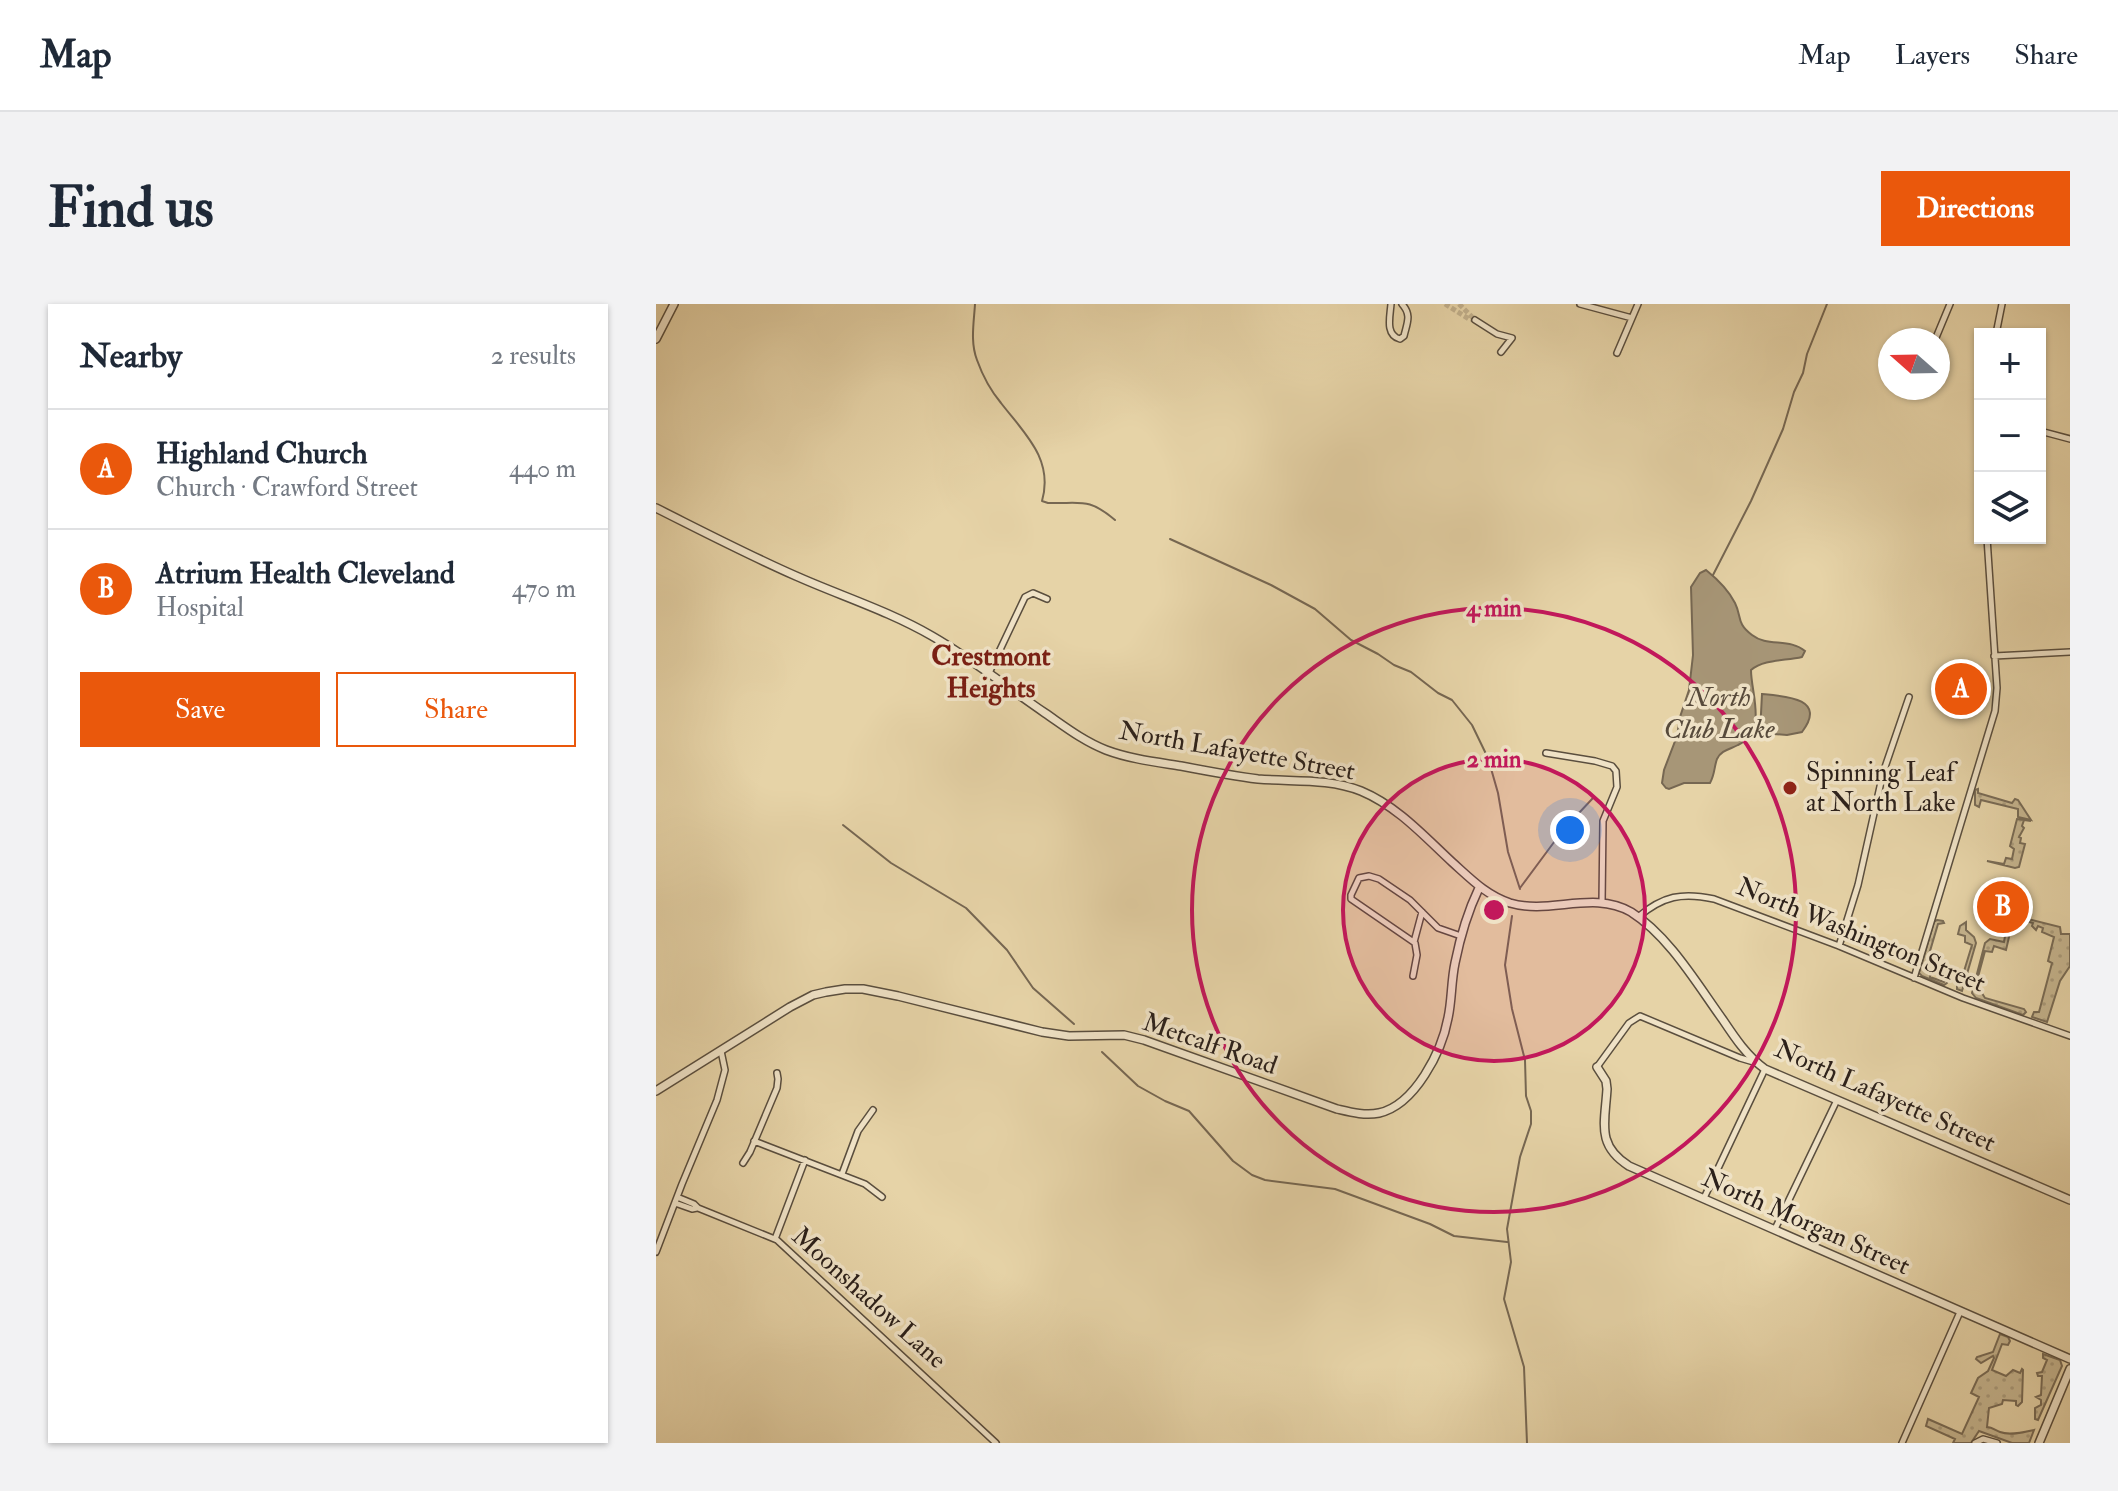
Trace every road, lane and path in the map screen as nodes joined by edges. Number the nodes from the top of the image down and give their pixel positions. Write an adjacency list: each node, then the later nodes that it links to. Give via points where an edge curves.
1 (674, 304): 13 (street)
2 (1391, 304): 3 (street, via 1390,332 1400,339 1409,315)
3 (1402, 304)
4 (1580, 304): 8 (street)
5 (1638, 304): 8 (street)
6 (1950, 304): 10 (street)
7 (2002, 304): 11 (street)
8 (1632, 318): 14 (street)
9 (1475, 320): 12 (street)
10 (1940, 328)
11 (1997, 328)
12 (1497, 334)
13 (656, 339)
14 (1617, 353)
15 (2046, 433): 16 (street)
16 (2070, 439)
17 (656, 508): 22 (street, North Lafayette Street, via 919,629)
18 (1987, 544): 21 (street)
19 (1047, 599): 22 (street, via 1033,593 1025,597)
20 (2070, 652): 21 (street)
21 (1994, 656): 33 (street, via 1995,711)
22 (989, 673): 25 (street, North Lafayette Street, via 1106,750 1229,774 1322,781 1362,792 1405,818)
23 (1909, 697): 31 (street, via 1883,773)
24 (1546, 753): 26 (street, via 1595,761 1616,771 1617,787 1603,821)
25 (1479, 888): 26 (street, North Lafayette Street, via 1523,906); 29 (street, Metcalf Road)
26 (1602, 903): 28 (street, North Lafayette Street)
27 (1422, 912): 29 (street, via 1438,928); 30 (street); 30 (street, via 1373,877 1359,878 1351,895)
28 (1638, 917): 31 (street, North Washington Street, via 1659,902 1697,895); 36 (street, North Lafayette Street, via 1676,954)
29 (1462, 936): 35 (street, Metcalf Road, via 1440,1047 1412,1091 1381,1113 1337,1109 1124,1035 1058,1035 863,989 813,995)
30 (1414, 942): 32 (street)
31 (1839, 946): 33 (street, North Washington Street)
32 (1413, 976)
33 (1914, 978): 34 (street, North Washington Street)
34 (2070, 1036)
35 (721, 1051): 40 (street, Metcalf Road); 49 (street, via 722,1085)
36 (1757, 1063): 37 (street, via 1640,1016); 38 (street, North Lafayette Street)
37 (1597, 1067): 48 (street, North Morgan Street, via 1606,1081 1610,1151 1629,1166)
38 (1765, 1069): 41 (street, North Lafayette Street); 48 (street)
39 (777, 1073): 43 (street, via 777,1088)
40 (656, 1091)
41 (1837, 1100): 50 (street, North Lafayette Street); 51 (street)
42 (873, 1110): 46 (street, via 858,1131)
43 (754, 1141): 44 (street); 45 (street)
44 (805, 1160): 46 (street); 52 (street)
45 (743, 1163)
46 (842, 1174): 47 (street)
47 (882, 1197)
48 (1704, 1198): 51 (street, North Morgan Street)
49 (676, 1200): 52 (street, Moonshadow Lane); 53 (street)
50 (2070, 1200)
51 (1775, 1229): 54 (street, North Morgan Street)
52 (775, 1239): 57 (street, Moonshadow Lane)
53 (656, 1252)
54 (1960, 1312): 55 (street, North Morgan Street); 58 (street)
55 (2070, 1359)
56 (2070, 1369): 61 (street)
57 (996, 1443)
58 (1902, 1443)
59 (1975, 1443): 60 (street)
60 (1997, 1443)
61 (2039, 1443)

